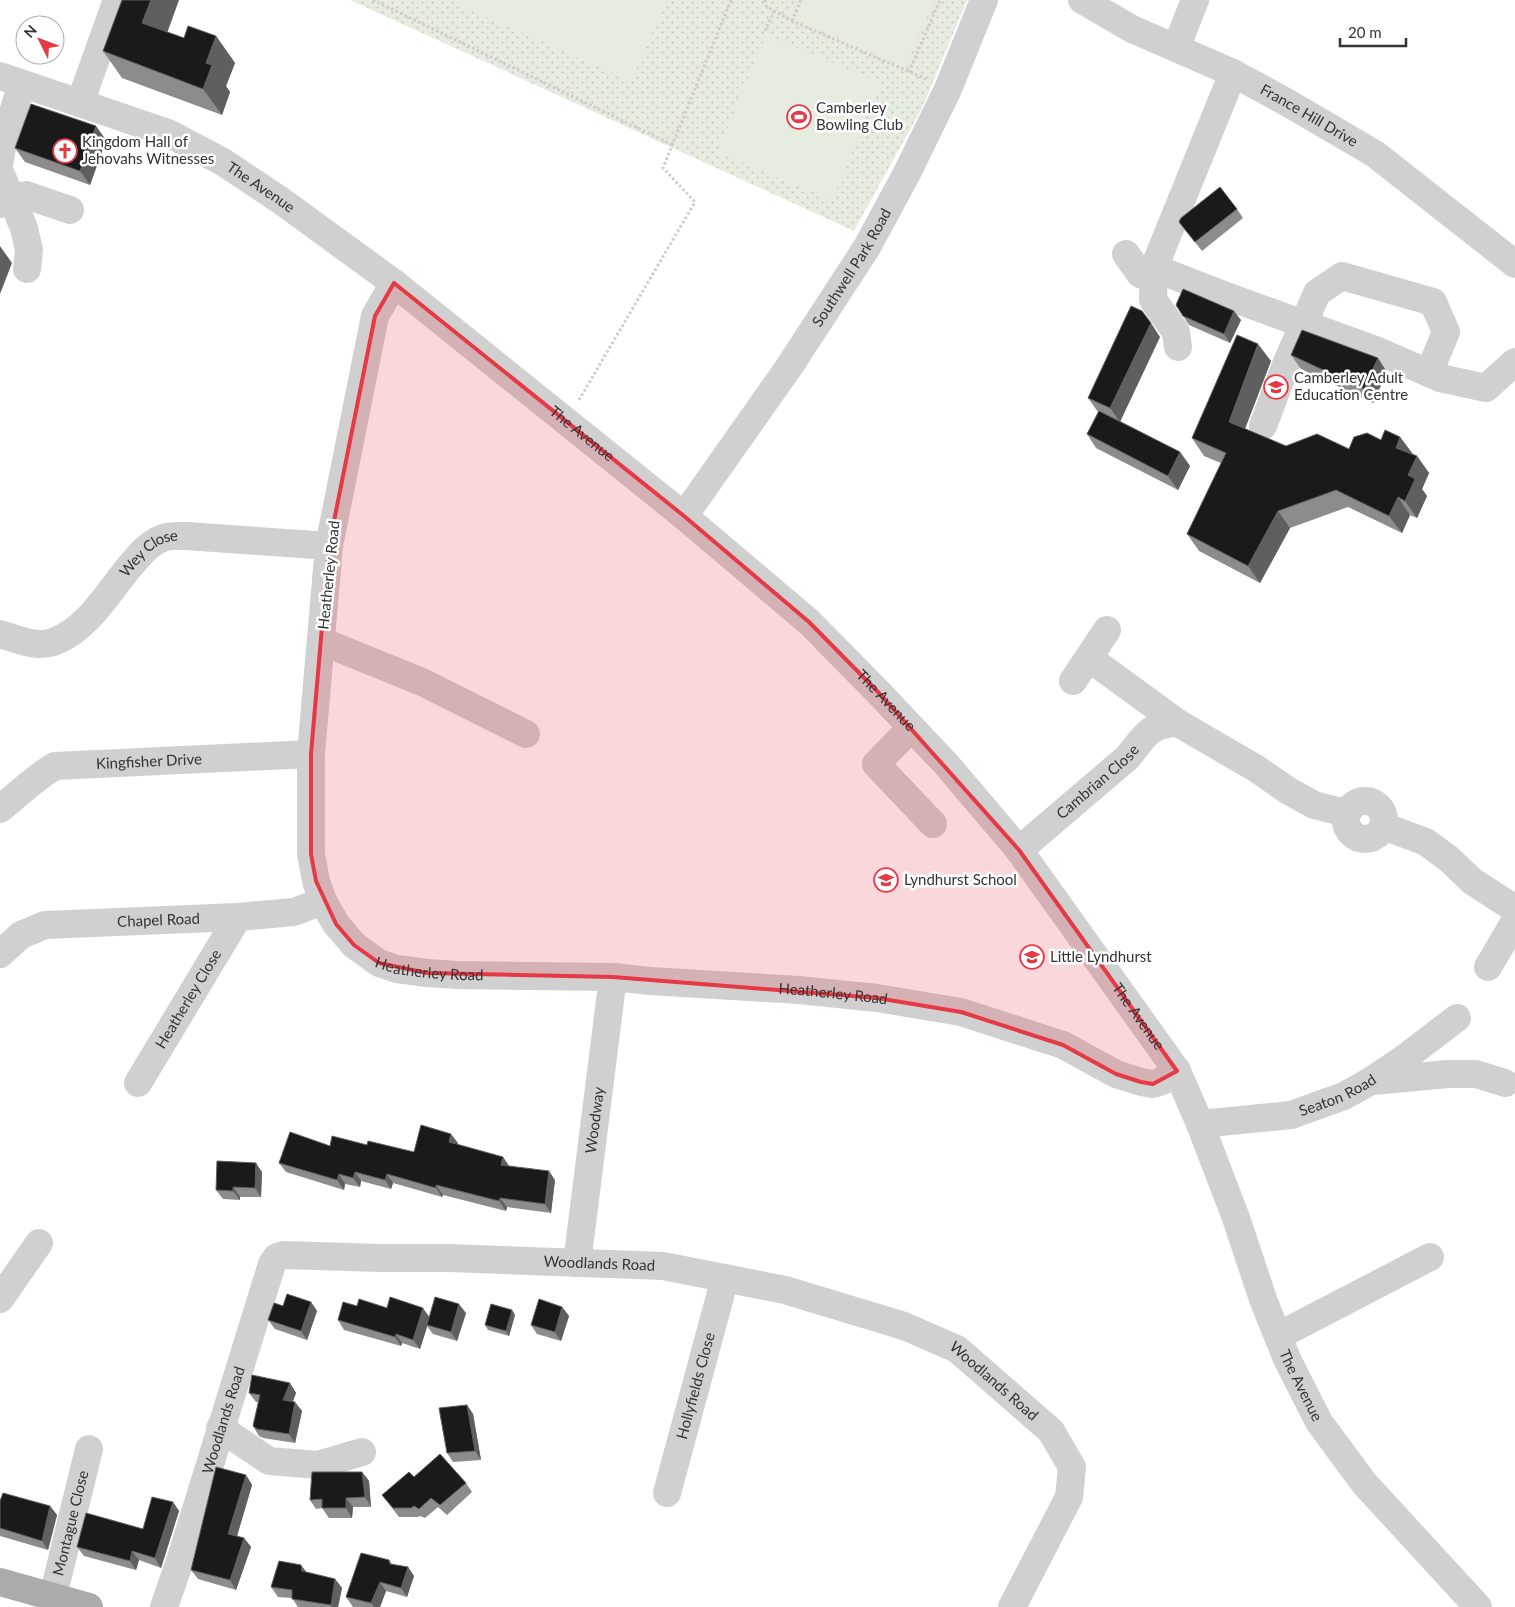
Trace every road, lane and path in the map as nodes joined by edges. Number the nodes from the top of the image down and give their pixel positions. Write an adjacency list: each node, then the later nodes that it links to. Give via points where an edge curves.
1 (117, 0): 18 (street)
2 (374, 0): 19 (path)
3 (731, 0): 19 (path)
4 (765, 0): 10 (path, via 766,6)
5 (801, 0): 11 (path)
6 (940, 0): 14 (path)
7 (984, 0): 17 (street, Southwell Park Road)
8 (1082, 0): 13 (street, France Hill Drive, via 1132,29)
9 (1195, 0): 13 (street)
10 (774, 11): 11 (path); 12 (path)
11 (792, 21): 14 (path)
12 (765, 32)
13 (1176, 48): 15 (street, France Hill Drive)
14 (909, 72): 17 (path)
15 (1233, 74): 25 (street, France Hill Drive, via 1375,154); 26 (street)
16 (11, 80): 18 (street, The Avenue); 20 (street)
17 (948, 88): 35 (street, Southwell Park Road, via 867,247 789,367)
18 (80, 103): 28 (street, The Avenue, via 168,133 223,162)
19 (673, 145): 33 (path, via 663,168 695,202)
20 (0, 160)
21 (0, 172): 22 (street)
22 (5, 201): 23 (street, via 26,195); 27 (street, via 24,228 29,250)
23 (70, 210)
24 (1126, 254): 26 (street, via 1140,274)
25 (1515, 264)
26 (1154, 268): 29 (street); 30 (street, via 1153,300 1176,332)
27 (27, 269)
28 (394, 283): 33 (street, The Avenue); 36 (street, Heatherley Road, via 375,316)
29 (1302, 324): 32 (street); 32 (street, via 1317,293 1342,276 1433,302 1446,332); 34 (street)
30 (1178, 347)
31 (1515, 362): 32 (street, via 1486,388)
32 (1429, 373)
33 (567, 421): 35 (street, The Avenue)
34 (1263, 426)
35 (684, 516): 43 (street, The Avenue, via 809,622)
36 (329, 546): 38 (street, Wey Close, via 165,537 151,544 136,559 88,620 52,643 30,643); 39 (street, Heatherley Road)
37 (1107, 630): 40 (street)
38 (0, 634)
39 (321, 641): 44 (street, via 422,682); 45 (street, Heatherley Road)
40 (1089, 658): 41 (street); 42 (street)
41 (1073, 681)
42 (1178, 723): 48 (street, Cambrian Close, via 1154,727 1128,757); 50 (street, via 1314,805 1346,813 1346,826 1354,837 1369,839 1376,836 1383,826 1426,842 1472,881)
43 (911, 728): 47 (street, via 876,764); 48 (street, The Avenue)
44 (526, 734)
45 (311, 754): 46 (street, Kingfisher Drive, via 55,766 29,783); 49 (street, Heatherley Road, via 311,854)
46 (0, 809)
47 (933, 824)
48 (1020, 850): 57 (street, The Avenue)
49 (322, 901): 51 (street, Chapel Road, via 294,912); 55 (street, Heatherley Road, via 354,945 379,963 397,969 458,975)
50 (1515, 909)
51 (238, 917): 53 (street, Chapel Road, via 45,925 22,935); 59 (street, Heatherley Close)
52 (1515, 921): 54 (street)
53 (0, 954)
54 (1488, 967)
55 (613, 977): 57 (street, Heatherley Road, via 877,998 961,1012 1063,1045 1116,1074 1141,1082 1153,1084); 64 (street, Woodway)
56 (1457, 1018): 58 (street, Seaton Road)
57 (1177, 1071): 61 (street, The Avenue)
58 (1369, 1082): 60 (street, via 1476,1074); 61 (street, Seaton Road, via 1344,1096 1291,1115)
59 (138, 1083)
60 (1505, 1083)
61 (1200, 1124): 67 (street, The Avenue)
62 (39, 1243): 66 (street)
63 (1430, 1257): 67 (street)
64 (577, 1263): 65 (street, Woodlands Road, via 663,1266); 68 (street, Woodlands Road, via 278,1257 272,1264)
65 (725, 1278): 71 (street, Hollyfields Close); 76 (street, Woodlands Road, via 785,1290 904,1326 957,1349 1051,1431 1072,1467 1068,1497)
66 (0, 1298)
67 (1278, 1336): 77 (street, The Avenue, via 1319,1422 1364,1484)
68 (220, 1428): 70 (street, via 269,1461 318,1465); 75 (street, Woodlands Road)
69 (89, 1449): 73 (street, Montague Close)
70 (362, 1452)
71 (667, 1493)
72 (0, 1582): 73 (main road)
73 (53, 1596): 74 (main road)
74 (89, 1607)
75 (164, 1607)
76 (1012, 1607)
77 (1478, 1607)

